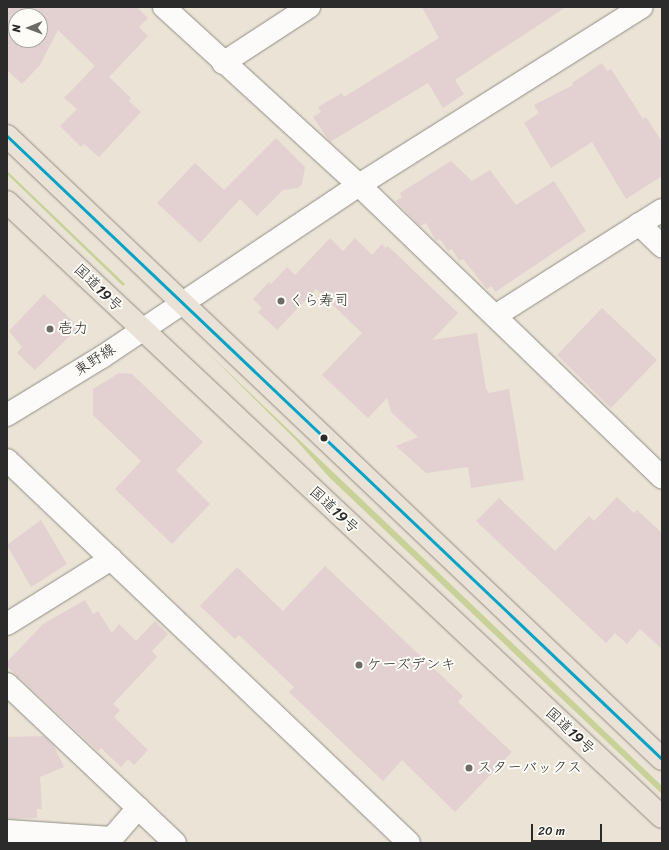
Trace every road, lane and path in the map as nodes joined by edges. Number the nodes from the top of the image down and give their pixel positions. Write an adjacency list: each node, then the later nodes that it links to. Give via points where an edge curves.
1 (164, 7): 4 (street)
2 (309, 7): 4 (street)
3 (642, 7): 6 (street, 東野線)
4 (223, 63): 6 (street)
5 (7, 136): 11 (highway)
6 (359, 185): 11 (street, 東野線); 12 (street)
7 (7, 202): 13 (highway, 国道19号)
8 (662, 210): 9 (street)
9 (639, 224): 10 (street); 12 (street)
10 (662, 246)
11 (181, 303): 13 (street, 東野線); 20 (highway)
12 (495, 316): 16 (street)
13 (141, 330): 14 (street, 東野線); 22 (highway, 国道19号)
14 (7, 415)
15 (7, 460): 17 (street)
16 (662, 478)
17 (111, 558): 18 (street); 24 (street)
18 (7, 624)
19 (7, 684): 21 (street)
20 (662, 759)
21 (138, 808): 23 (street, via 112,838); 25 (street)
22 (662, 817)
23 (7, 830)
24 (400, 840)
25 (175, 843)

